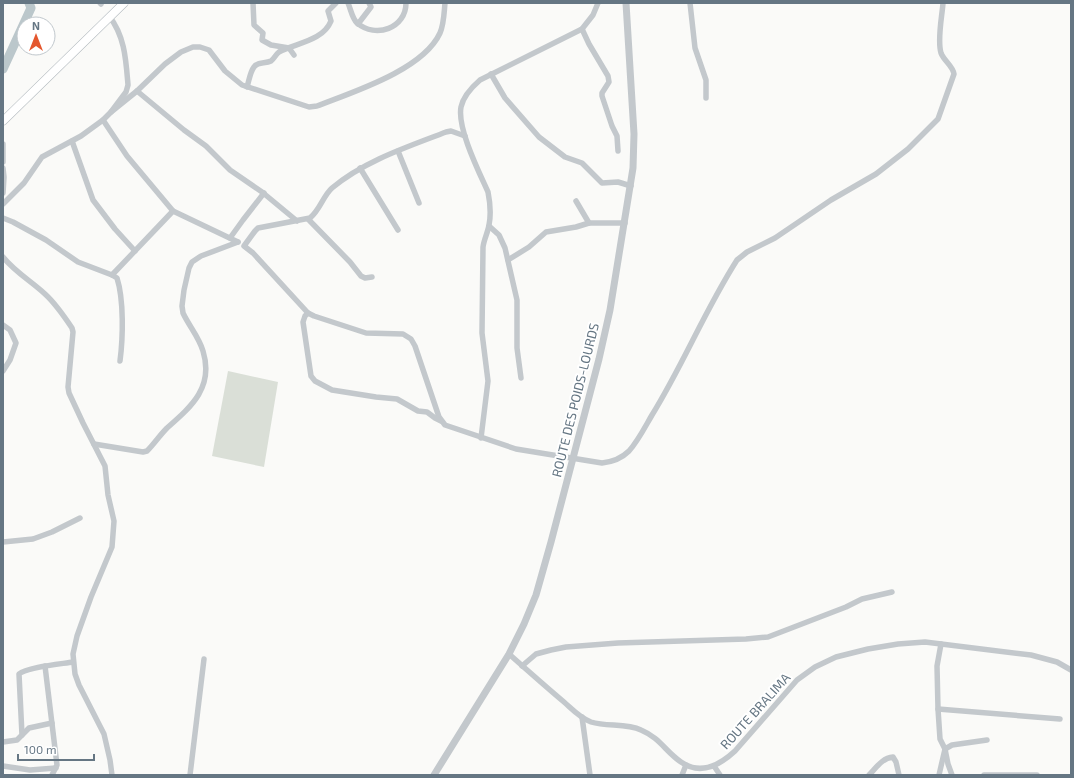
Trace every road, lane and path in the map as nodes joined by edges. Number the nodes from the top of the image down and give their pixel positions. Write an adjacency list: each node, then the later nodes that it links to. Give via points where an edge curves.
1 (124, 3): 12 (main road)
2 (252, 3): 15 (street, via 254,25 264,33 262,40 271,45)
3 (336, 3): 15 (street, via 328,11 331,21 328,28 315,37)
4 (348, 3): 13 (street)
5 (369, 3): 13 (street, via 371,7)
6 (406, 3): 13 (street, via 404,14 393,27 378,31)
7 (445, 3): 18 (street, via 442,28 428,51 410,66 362,89 309,107)
8 (598, 3): 14 (street, via 593,15)
9 (626, 3): 32 (street, ROUTE DES POIDS-LOURDS, via 634,134)
10 (690, 3): 20 (street, via 695,48 706,75)
11 (943, 3): 62 (street, via 941,53 954,74 938,119 913,146 876,174 741,256 734,264 664,395 629,451 606,463)
12 (109, 16): 21 (street, via 121,37 128,85 126,92); 23 (main road)
13 (358, 24)
14 (582, 29): 17 (street); 28 (street, via 588,44 608,76 602,96 617,136)
15 (289, 48): 16 (street); 18 (street, via 278,53 272,60 258,63 251,73)
16 (294, 55)
17 (491, 74): 24 (street, via 474,84 462,104 460,115); 32 (street, via 505,98 539,138 565,157 582,163 602,183)
18 (247, 87): 19 (street, via 225,71 209,50 200,46 181,52)
19 (137, 91): 21 (street); 33 (street, via 206,146 230,170)
20 (706, 98)
21 (111, 112): 22 (street)
22 (103, 120): 25 (street); 38 (street, via 127,156)
23 (3, 121)
24 (465, 136): 27 (street, via 446,132); 44 (street, via 488,192)
25 (72, 141): 37 (street, via 42,157 24,183); 49 (street, via 94,200)
26 (3, 144): 29 (street)
27 (398, 151): 31 (street); 36 (street)
28 (618, 152)
29 (3, 162)
30 (3, 168): 34 (street)
31 (360, 168): 40 (street, via 332,188); 45 (street)
32 (631, 186): 43 (street, ROUTE DES POIDS-LOURDS)
33 (264, 193): 41 (street); 46 (street)
34 (3, 194)
35 (576, 201): 42 (street)
36 (419, 203)
37 (3, 204)
38 (173, 211): 46 (street); 49 (street)
39 (3, 218): 52 (street, via 46,240 78,262)
40 (308, 219): 41 (street); 53 (street, via 361,276)
41 (297, 221): 48 (street, via 258,228)
42 (588, 223): 43 (street); 51 (street, via 546,232)
43 (624, 223): 62 (street, ROUTE DES POIDS-LOURDS, via 604,338)
44 (489, 226): 51 (street, via 502,241); 60 (street, via 484,238 482,333 488,382)
45 (398, 230)
46 (230, 238): 47 (street)
47 (238, 242): 48 (street); 61 (street, via 195,259 188,268 182,306 203,349 206,369 204,381 195,401 147,451)
48 (244, 246): 54 (street)
49 (135, 251): 52 (street)
50 (3, 257): 61 (street, via 18,273 44,293 73,330 69,390)
51 (508, 260): 58 (street, via 517,300 517,348)
52 (112, 275): 56 (street, via 117,278 120,303)
53 (372, 277)
54 (308, 313): 59 (street, via 366,333 403,334 411,339); 59 (street, via 303,322 315,381 332,390 398,399)
55 (3, 325): 57 (street, via 10,330 16,342)
56 (120, 361)
57 (3, 371)
58 (521, 378)
59 (441, 421): 60 (street, via 445,425)
60 (481, 438): 62 (street, via 527,452)
61 (94, 444): 69 (street, via 106,470 114,521 113,543 90,597 74,647)
62 (573, 458): 67 (street, ROUTE DES POIDS-LOURDS, via 536,595 520,635)
63 (80, 518): 64 (street, via 33,539)
64 (3, 542)
65 (892, 592): 71 (street, via 862,599 768,637 566,647 536,654)
66 (942, 644): 72 (street, ROUTE BRALIMA, via 1031,655 1057,662); 73 (street, via 937,666); 83 (street, ROUTE BRALIMA, via 925,642 868,649 836,657 815,667 797,680 735,751)
67 (509, 654): 71 (street); 88 (street, ROUTE DES POIDS-LOURDS)
68 (204, 659): 87 (street)
69 (73, 662): 70 (street); 86 (street, via 79,685 104,734)
70 (45, 666): 76 (street); 77 (street, via 21,672 18,676)
71 (522, 666): 74 (street)
72 (1071, 670)
73 (938, 709): 75 (street); 80 (street, via 940,739)
74 (582, 717): 81 (street, via 599,724 640,729 657,739); 89 (street)
75 (1060, 719)
76 (52, 723): 77 (street, via 30,728); 84 (street)
77 (22, 735): 79 (street, via 17,740)
78 (988, 740): 80 (street, via 952,745)
79 (3, 742)
80 (945, 749): 94 (street); 95 (street)
81 (686, 765): 83 (street, via 702,768); 90 (street)
82 (3, 766): 84 (street, via 30,770)
83 (714, 766): 91 (street)
84 (56, 768): 85 (street)
85 (52, 775)
86 (112, 775)
87 (190, 775)
88 (434, 775)
89 (590, 775)
90 (682, 775)
91 (720, 775)
92 (869, 775): 93 (street, via 882,761 893,757)
93 (899, 775)
94 (939, 775)
95 (952, 775)
96 (984, 775): 97 (street)
97 (1037, 775)

